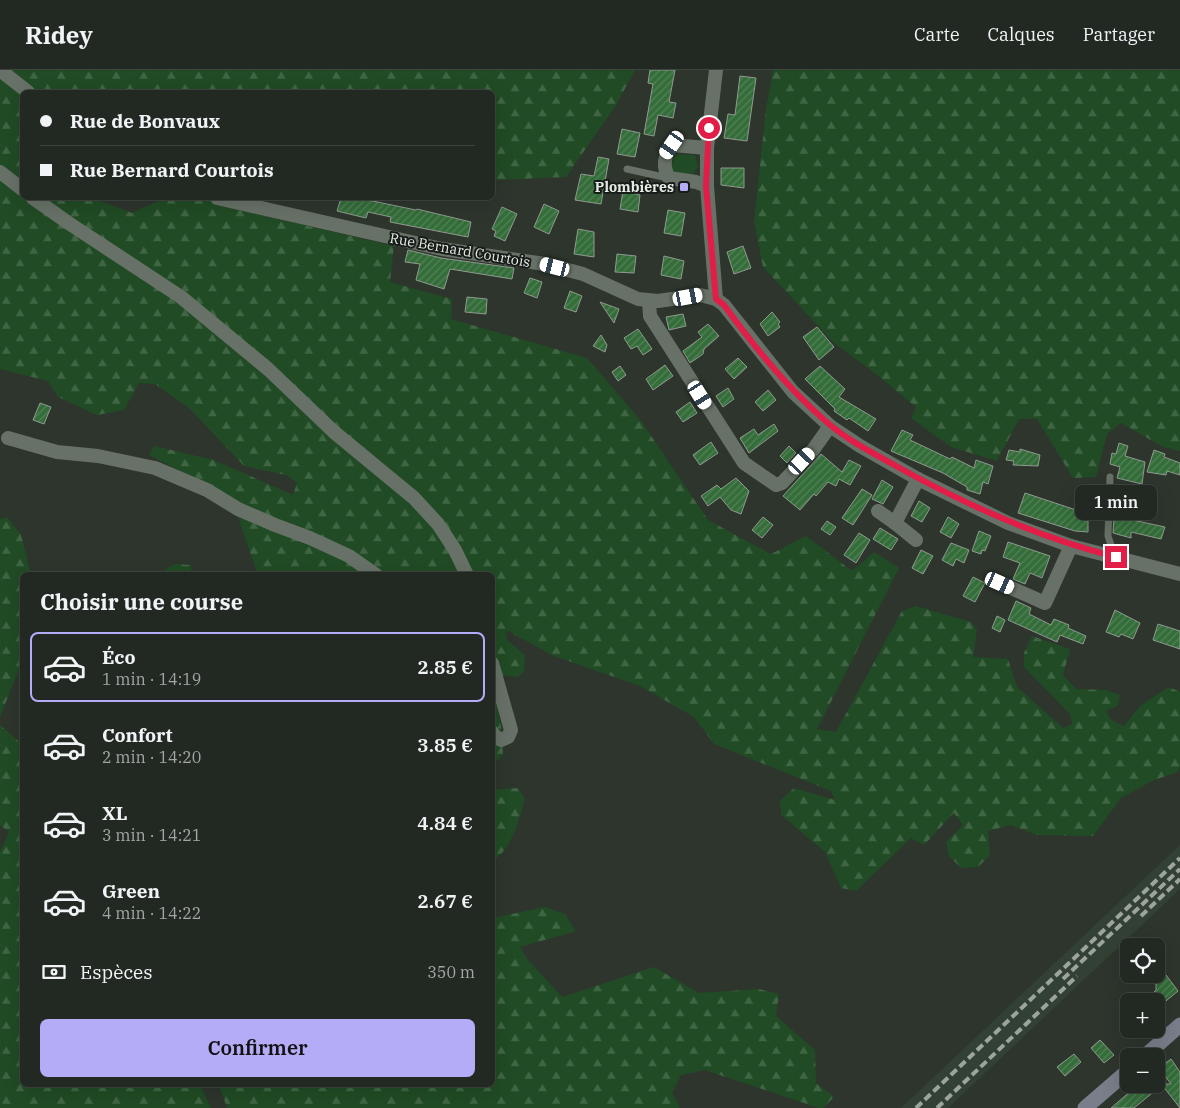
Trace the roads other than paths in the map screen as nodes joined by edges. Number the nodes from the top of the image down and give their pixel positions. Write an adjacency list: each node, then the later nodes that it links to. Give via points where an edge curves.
1 (0, 70): 3 (street)
2 (716, 70): 4 (street)
3 (25, 90)
4 (707, 148): 7 (street, via 672,145 666,153 664,169); 8 (street)
5 (627, 169): 7 (lane)
6 (0, 172): 9 (street)
7 (669, 178): 8 (street)
8 (706, 186): 12 (street)
9 (20, 188)
10 (36, 200): 24 (street, via 181,297 257,358 334,432 414,498 438,524)
11 (226, 200): 13 (street, Rue Bernard Courtois, via 442,249 545,264 583,274 627,296)
12 (716, 299): 13 (street, Rue Bernard Courtois, via 700,295); 14 (street, via 793,392)
13 (649, 301): 14 (street, via 650,316 722,432 744,463 760,475 776,485 782,484)
14 (830, 426): 17 (street)
15 (8, 438): 23 (street, via 56,452 98,456 155,468 207,490 275,526 349,556)
16 (1110, 477): 22 (lane, via 1108,536)
17 (918, 479): 19 (street); 21 (street, via 1008,523)
18 (878, 511): 19 (street)
19 (894, 523): 20 (street)
20 (916, 540)
21 (1071, 546): 22 (street); 26 (street, via 1045,603)
22 (1116, 557): 25 (street)
23 (372, 572)
24 (467, 572)
25 (1180, 574)
26 (1000, 583)
27 (495, 674): 28 (street, via 511,730 508,737 501,740)
28 (495, 736)
29 (1180, 1025): 30 (main road)
30 (1154, 1048)
31 (1120, 1078): 32 (main road)
32 (1085, 1108)

